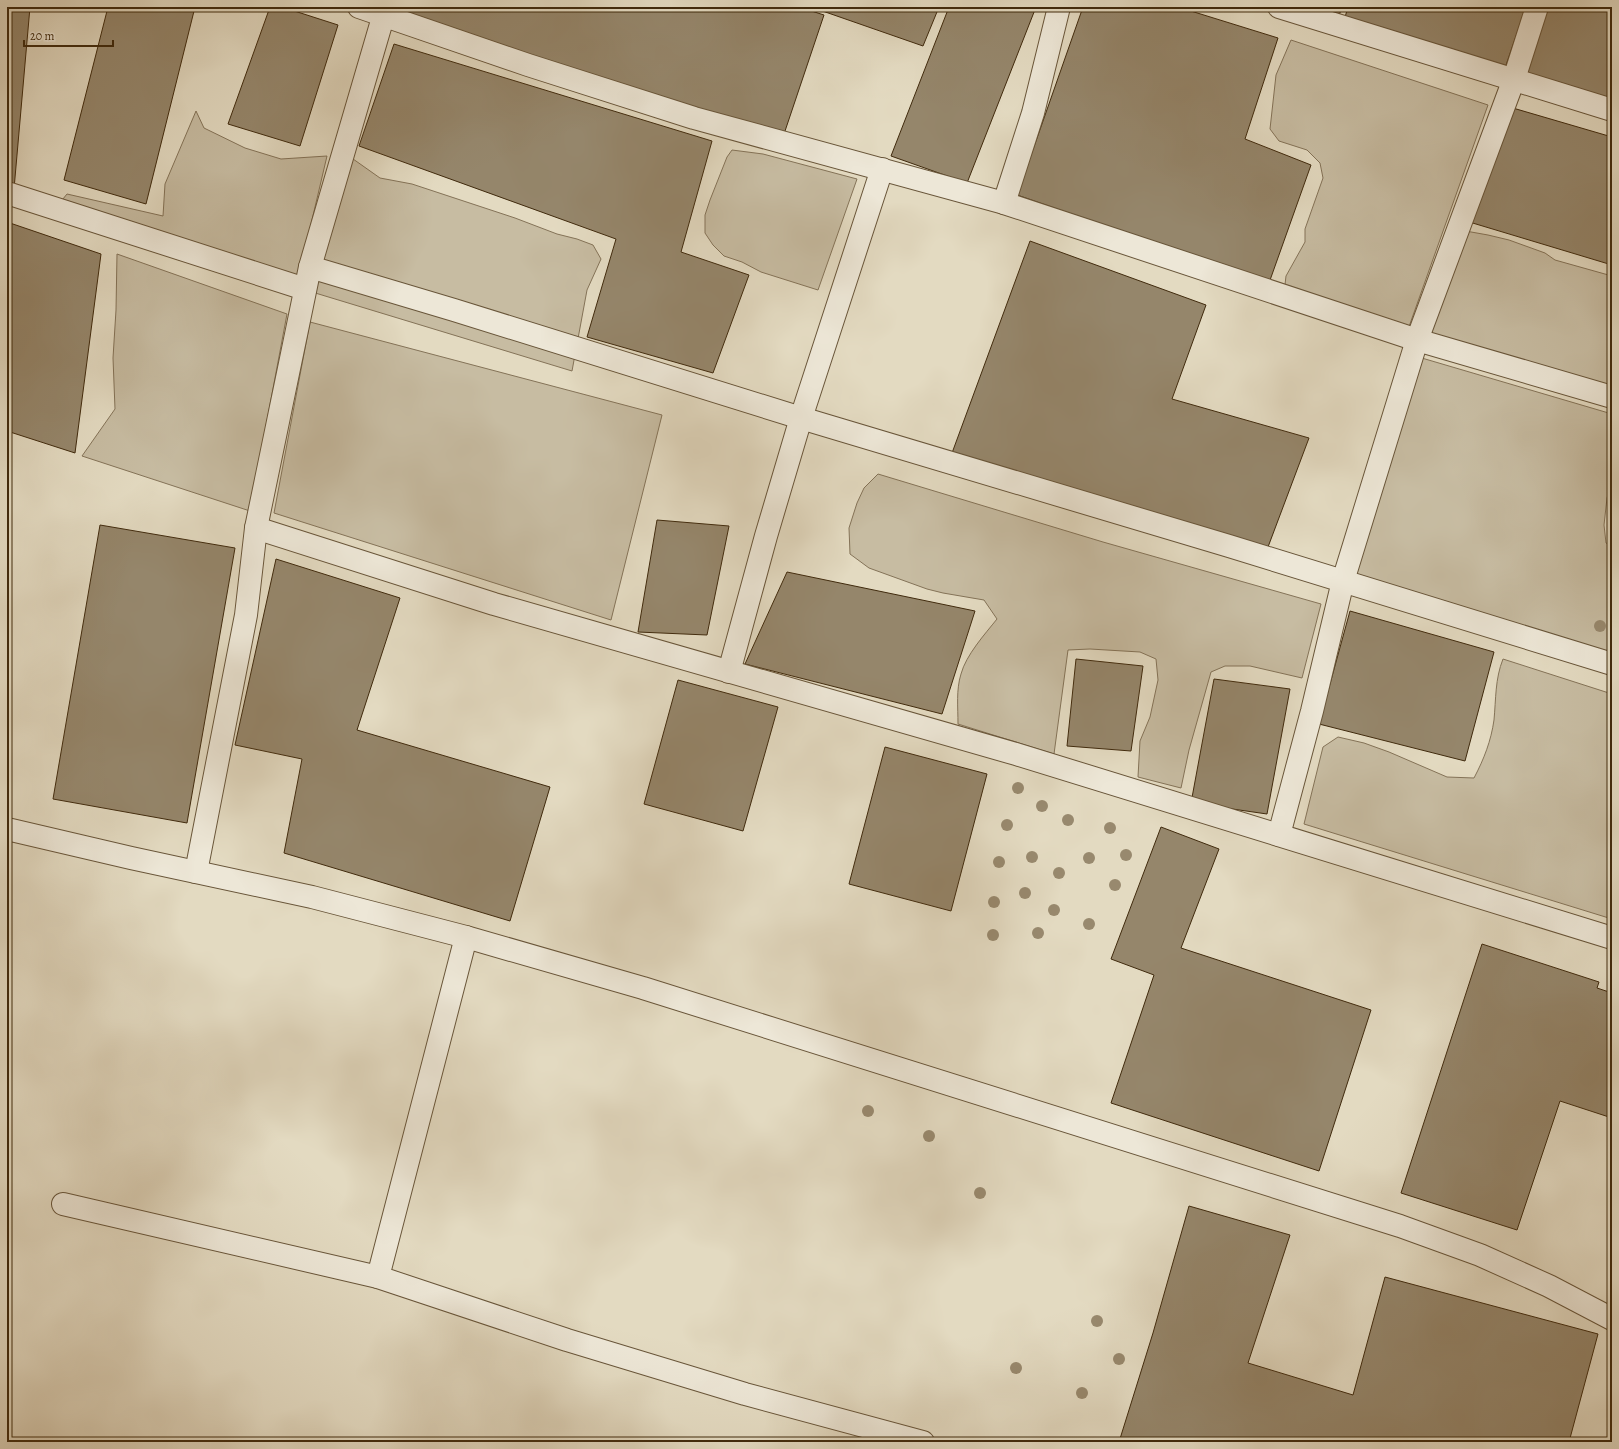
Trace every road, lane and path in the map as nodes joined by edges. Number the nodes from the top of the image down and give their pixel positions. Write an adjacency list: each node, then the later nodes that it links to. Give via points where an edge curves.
1 (359, 7): 5 (street)
2 (1059, 7): 10 (street, via 1033,113)
3 (1279, 7): 6 (street)
4 (1537, 7): 6 (street)
5 (385, 11): 8 (street, via 528,65 694,118); 11 (street)
6 (1514, 78): 7 (street); 13 (street)
7 (1612, 110)
8 (882, 169): 10 (street); 15 (street)
9 (7, 193): 12 (street)
10 (1004, 203): 13 (street)
11 (310, 267): 12 (street); 15 (street)
12 (305, 289): 16 (street)
13 (1417, 340): 14 (street); 17 (street)
14 (1612, 397)
15 (801, 418): 17 (street); 19 (street)
16 (256, 528): 19 (street, via 494,604); 22 (street, via 246,615)
17 (1343, 581): 18 (street); 21 (street)
18 (1612, 664)
19 (729, 672): 21 (street, via 1016,754)
20 (7, 829): 22 (street)
21 (1280, 835): 24 (street)
22 (196, 872): 23 (street, via 312,897)
23 (466, 936): 26 (street); 27 (street, via 642,988 1400,1226 1480,1255 1549,1286)
24 (1612, 938)
25 (63, 1204): 26 (street)
26 (378, 1277): 28 (street, via 567,1340 744,1394)
27 (1612, 1319)
28 (923, 1442)

